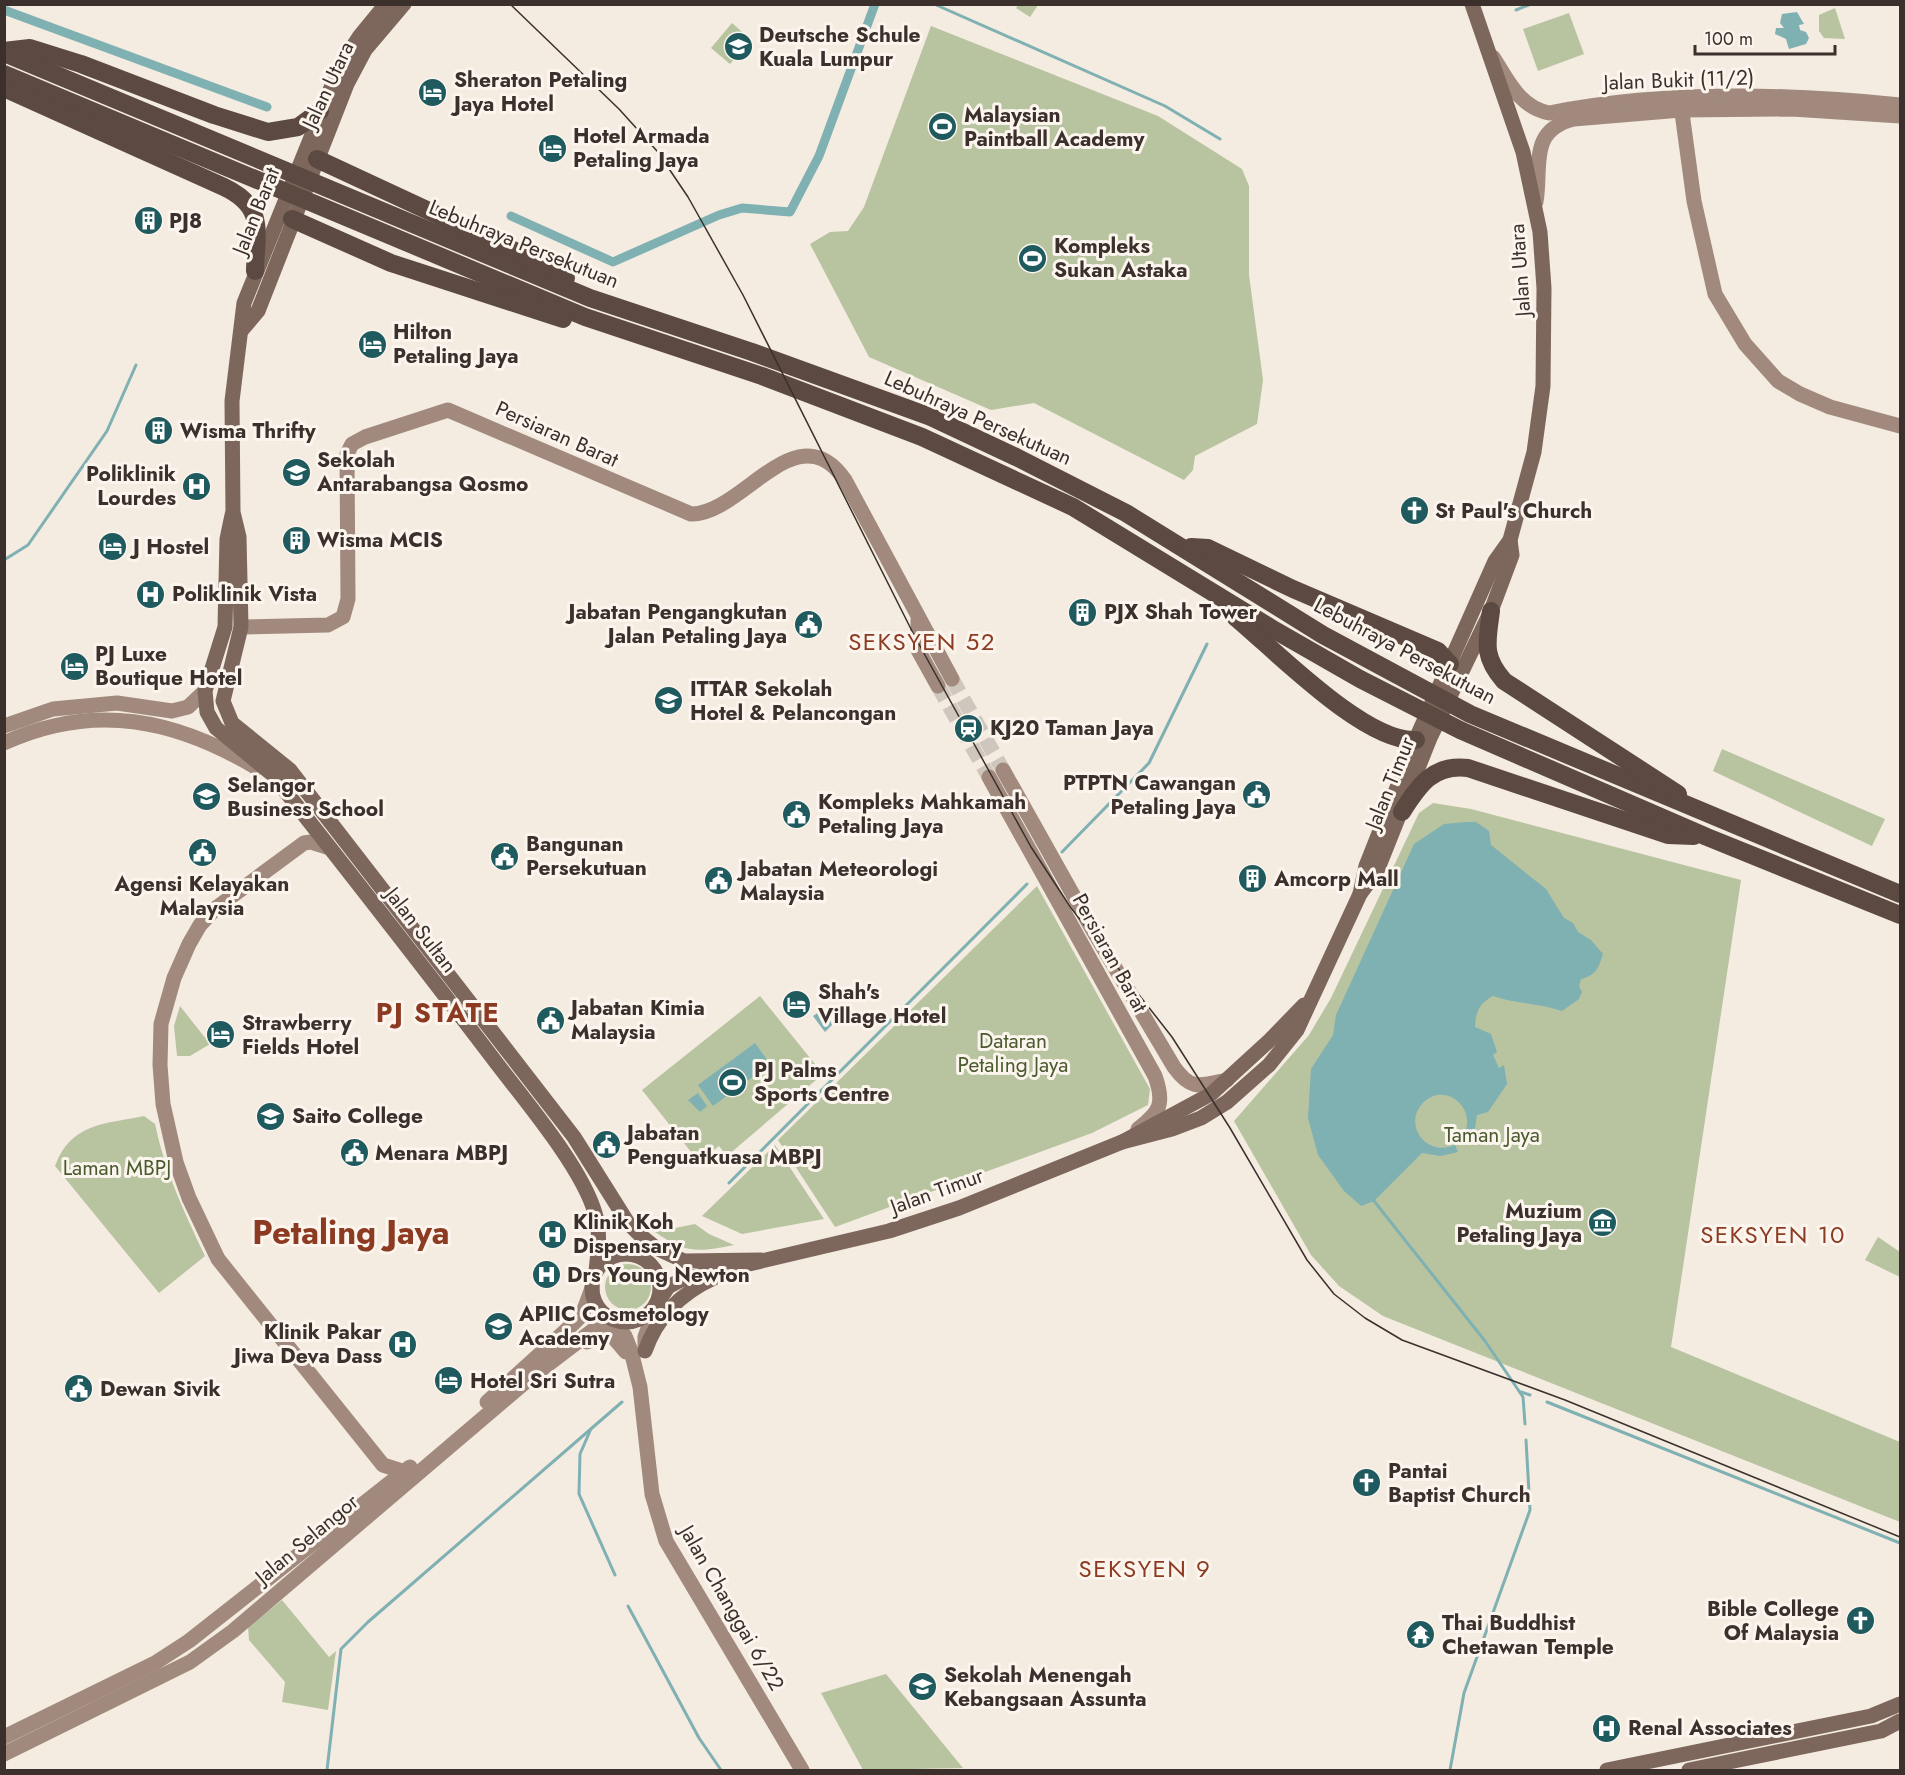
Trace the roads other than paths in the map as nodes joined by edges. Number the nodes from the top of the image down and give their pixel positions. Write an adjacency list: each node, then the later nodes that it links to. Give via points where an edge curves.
1 (386, 4): 10 (main road, Jalan Utara, via 348,53)
2 (404, 4): 12 (main road, Jalan Utara, via 365,50)
3 (1472, 4): 5 (main road, Jalan Utara)
4 (4, 52): 10 (highway, via 30,48 268,132 298,127); 16 (highway, Lebuhraya Persekutuan)
5 (1489, 52): 8 (street, Jalan Bukit (11/2), via 1522,101 1536,110 1549,113 1640,99); 13 (main road, Jalan Utara)
6 (4, 74): 17 (highway, Lebuhraya Persekutuan)
7 (4, 88): 15 (highway, via 245,199 256,218)
8 (1680, 104): 9 (street, Jalan Bukit (11/2), via 1794,97); 11 (street, Jalan Bukit (11/2)); 13 (street, Jalan Bukit (11/2), via 1560,122 1541,144); 19 (street, via 1694,201 1715,294 1745,344 1778,381 1800,394 1830,407)
9 (1900, 105)
10 (320, 111): 12 (main road, Jalan Barat)
11 (1900, 116)
12 (310, 156): 14 (main road, Jalan Barat); 15 (main road, Jalan Barat); 16 (highway, via 558,271)
13 (1536, 202): 21 (main road, Jalan Utara, via 1544,288 1543,386 1534,452)
14 (292, 219): 17 (highway, via 433,279 559,319); 18 (main road, Jalan Barat, via 258,311)
15 (255, 271): 18 (main road, Jalan Barat, via 244,303)
16 (590, 298): 22 (highway, Lebuhraya Persekutuan, via 763,355 931,417 1070,484)
17 (585, 317): 23 (highway, Lebuhraya Persekutuan, via 773,380 922,436 1073,507)
18 (241, 331): 20 (main road, Jalan Barat, via 232,401)
19 (1900, 426)
20 (233, 512): 26 (main road, Jalan Barat, via 239,537); 28 (main road, Jalan Barat, via 227,539 225,627)
21 (1510, 540): 24 (main road, Jalan Utara, via 1512,555); 27 (main road, Jalan Utara, via 1495,561)
22 (1182, 546): 27 (highway, via 1208,548 1293,590 1438,651); 39 (highway, Lebuhraya Persekutuan, via 1323,635 1460,708)
23 (1174, 566): 32 (highway, via 1358,719 1393,738); 40 (highway, Lebuhraya Persekutuan, via 1360,679 1461,730)
24 (1491, 611): 27 (main road, Jalan Utara); 39 (highway, via 1487,656 1492,669 1504,681)
25 (918, 620): 25 (street, Persiaran Barat, via 945,683 918,650); 26 (street, Persiaran Barat, via 845,480 826,461 810,456 793,458 713,509 691,514 448,410 357,441 347,454 348,599 343,616 328,625)
26 (240, 627): 37 (main road, Jalan Barat, via 224,695 225,711 237,728 290,770)
27 (1449, 675): 32 (main road, Jalan Timur)
28 (205, 691): 30 (street, via 188,707 172,711 117,704 52,709); 36 (main road, Jalan Barat, via 207,712 216,728)
29 (4, 713): 30 (street)
30 (21, 719): 31 (street)
31 (4, 726)
32 (1422, 737): 38 (main road, Jalan Timur); 42 (main road, Jalan Timur, via 1365,866)
33 (5, 741): 36 (street, via 58,724 147,722 228,750)
34 (1003, 770): 46 (street, Persiaran Barat, via 1184,1081 1194,1086)
35 (989, 777): 47 (street, Persiaran Barat, via 1155,1076 1159,1108)
36 (275, 778): 37 (main road, Jalan Barat); 41 (main road, Jalan Sultan)
37 (309, 797): 48 (main road, Jalan Sultan, via 574,1137)
38 (1402, 812): 40 (highway, via 1423,781 1441,770 1456,767 1668,835); 42 (main road, Jalan Timur, via 1377,871)
39 (1714, 818): 43 (highway, Lebuhraya Persekutuan)
40 (1707, 837): 44 (highway, Lebuhraya Persekutuan)
41 (330, 848): 50 (main road, Jalan Sultan, via 519,1092 574,1171 595,1211 599,1230); 57 (street, via 304,843 216,908 200,925 174,978 161,1024 163,1104 176,1162 218,1259 383,1465)
42 (1360, 894): 45 (main road, Jalan Timur)
43 (1900, 894)
44 (1900, 915)
45 (1311, 999): 46 (main road, Jalan Timur); 47 (main road, Jalan Timur, via 1284,1047 1227,1101 1201,1118)
46 (1227, 1080): 47 (main road, Jalan Timur, via 1193,1104)
47 (1122, 1142): 49 (main road, Jalan Timur, via 921,1221 848,1242)
48 (619, 1208): 49 (main road, Jalan Timur, via 640,1235 684,1262)
49 (761, 1260): 52 (main road, Jalan Timur, via 681,1280 668,1287); 54 (main road, via 688,1292 663,1317)
50 (596, 1271): 51 (main road); 52 (main road, via 616,1256 641,1257 659,1276)
51 (592, 1288): 53 (main road, via 598,1307); 57 (street, Jalan Selangor, via 582,1315 574,1323)
52 (656, 1305): 53 (main road, via 638,1321); 54 (street, Jalan Changgai 6/22, via 645,1337)
53 (613, 1320): 55 (street, Jalan Selangor, via 605,1321); 56 (street, Jalan Changgai 6/22, via 628,1342)
54 (645, 1351): 56 (street, Jalan Changgai 6/22)
55 (558, 1358): 56 (street, via 607,1335 626,1351); 61 (street, Jalan Selangor, via 190,1662)
56 (640, 1387): 62 (street, Jalan Changgai 6/22, via 652,1494 666,1540)
57 (405, 1472): 60 (street, Jalan Selangor, via 189,1641 155,1663)
58 (1900, 1704): 63 (main road, via 1871,1716)
59 (1900, 1721): 64 (main road, via 1881,1731)
60 (4, 1737)
61 (4, 1754)
62 (802, 1770)
63 (1607, 1770)
64 (1689, 1770)

